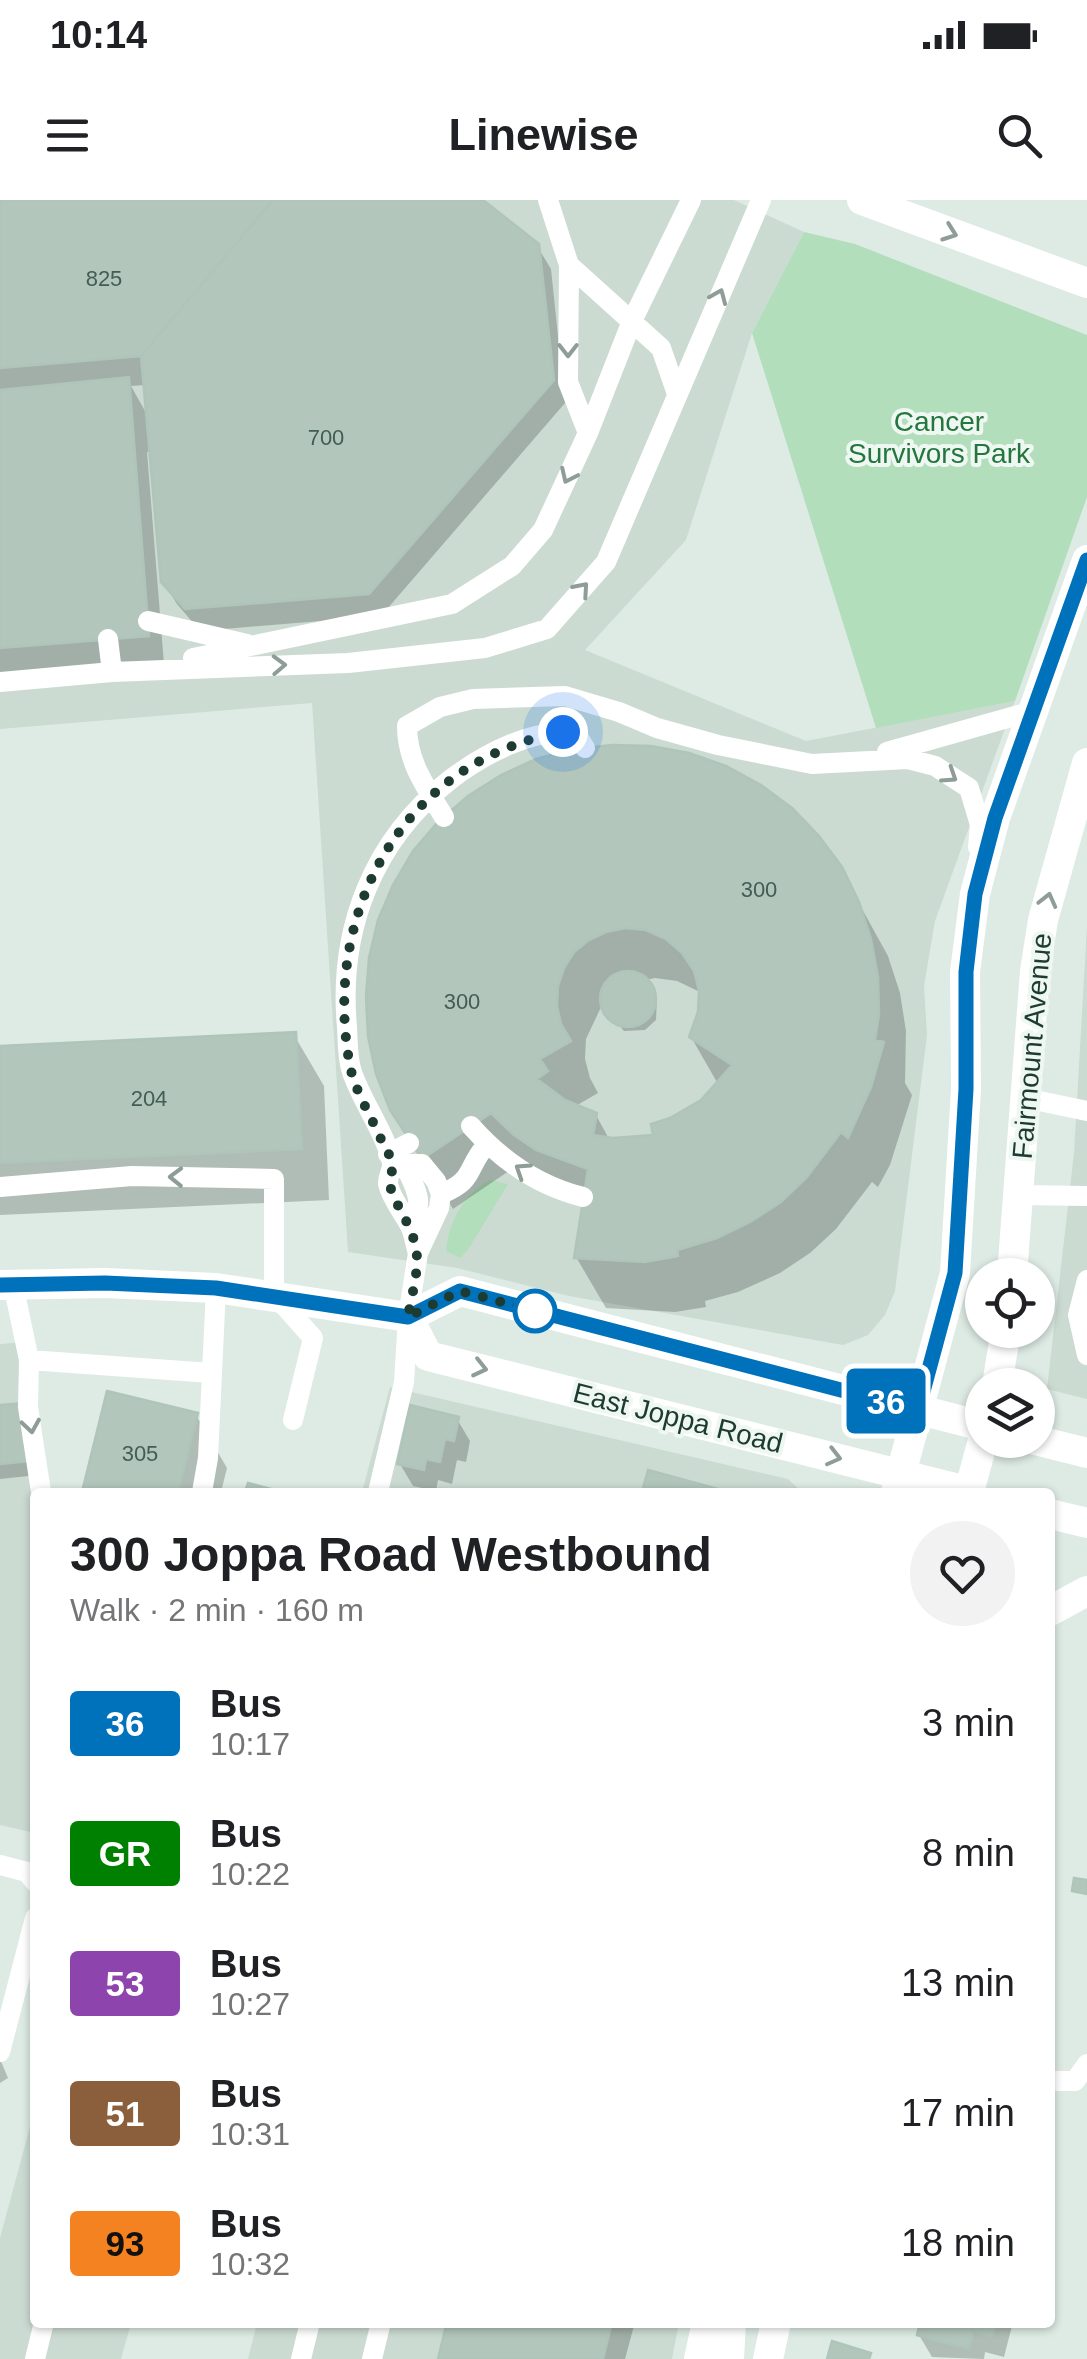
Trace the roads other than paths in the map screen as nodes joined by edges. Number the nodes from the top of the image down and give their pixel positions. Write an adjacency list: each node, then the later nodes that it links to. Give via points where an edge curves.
1 (548, 200): 5 (lane)
2 (691, 200): 9 (lane)
3 (761, 200): 10 (lane, one-way to 3)
4 (862, 200): 6 (main road, one-way to 6)
5 (569, 265): 9 (lane); 11 (lane, one-way to 11, via 568,382)
6 (1038, 265): 7 (main road); 8 (main road)
7 (1087, 283)
8 (1087, 301)
9 (632, 321): 10 (lane, via 661,348); 11 (lane)
10 (676, 394): 16 (lane, one-way to 10, via 348,662 485,648 546,629 606,562)
11 (588, 433): 15 (lane, one-way to 15, via 543,530 512,566 452,604)
12 (1087, 560): 18 (main road)
13 (148, 621): 15 (lane)
14 (108, 640): 16 (lane)
15 (258, 647): 16 (lane)
16 (112, 672): 17 (lane)
17 (0, 682)
18 (1033, 711): 20 (lane); 23 (main road)
19 (585, 748): 29 (lane, via 576,735 563,732 473,762 392,838 368,886 346,954 344,992 351,1069)
20 (856, 761): 22 (lane, via 812,764 718,744 565,696 473,699 440,707 408,726 408,749); 23 (lane, one-way to 23, via 908,759 935,766 969,788 980,825)
21 (1087, 763): 24 (main road, Fairmount Avenue, one-way to 21, via 1043,920)
22 (444, 817)
23 (975, 894): 45 (main road, via 955,1273)
24 (1025, 1098): 25 (lane); 32 (main road, Fairmount Avenue)
25 (1087, 1111)
26 (470, 1126): 28 (lane)
27 (409, 1143): 29 (lane)
28 (487, 1144): 31 (lane, via 461,1186); 34 (lane, one-way to 28, via 528,1175)
29 (390, 1159): 31 (lane, via 422,1164); 35 (lane, via 388,1183)
30 (0, 1187): 40 (lane, one-way to 30, via 274,1179 132,1176)
31 (441, 1194): 35 (lane)
32 (1018, 1195): 33 (lane); 36 (main road, Fairmount Avenue)
33 (1087, 1196)
34 (584, 1197)
35 (418, 1254): 41 (lane)
36 (1013, 1258)
37 (1087, 1280): 42 (lane, via 1078,1314)
38 (6, 1284): 39 (main road); 43 (lane)
39 (216, 1288): 40 (main road); 44 (lane)
40 (274, 1294): 41 (main road); 46 (lane, via 314,1338)
41 (408, 1317): 45 (main road, via 460,1291); 51 (main road, East Joppa Road, one-way to 51, via 428,1356); 54 (lane, via 404,1382)
42 (1087, 1355)
43 (29, 1360): 44 (lane); 52 (lane, one-way to 52, via 28,1407)
44 (211, 1374): 53 (lane)
45 (918, 1410): 47 (main road); 51 (main road)
46 (293, 1420)
47 (965, 1422)
48 (1055, 1445): 49 (main road)
49 (1087, 1454)
50 (978, 1458): 56 (main road)
51 (899, 1483): 55 (main road, East Joppa Road)
52 (40, 1488)
53 (203, 1488)
54 (379, 1488)
55 (938, 1488)
56 (971, 1488)
57 (1055, 1515): 58 (main road)
58 (1087, 1523)
59 (1087, 1591): 60 (main road)
60 (1055, 1608)
61 (0, 1865): 62 (lane)
62 (30, 1876)
63 (30, 1937): 64 (lane)
64 (0, 2052)
65 (1087, 2064): 66 (lane, via 1074,2081)
66 (1055, 2081)
67 (43, 2328): 73 (lane)
68 (309, 2328): 74 (lane)
69 (380, 2328): 75 (lane)
70 (705, 2328): 76 (main road)
71 (731, 2328): 77 (main road)
72 (775, 2328): 78 (main road)
73 (35, 2359)
74 (301, 2359)
75 (372, 2359)
76 (699, 2359)
77 (729, 2359)
78 (768, 2359)

